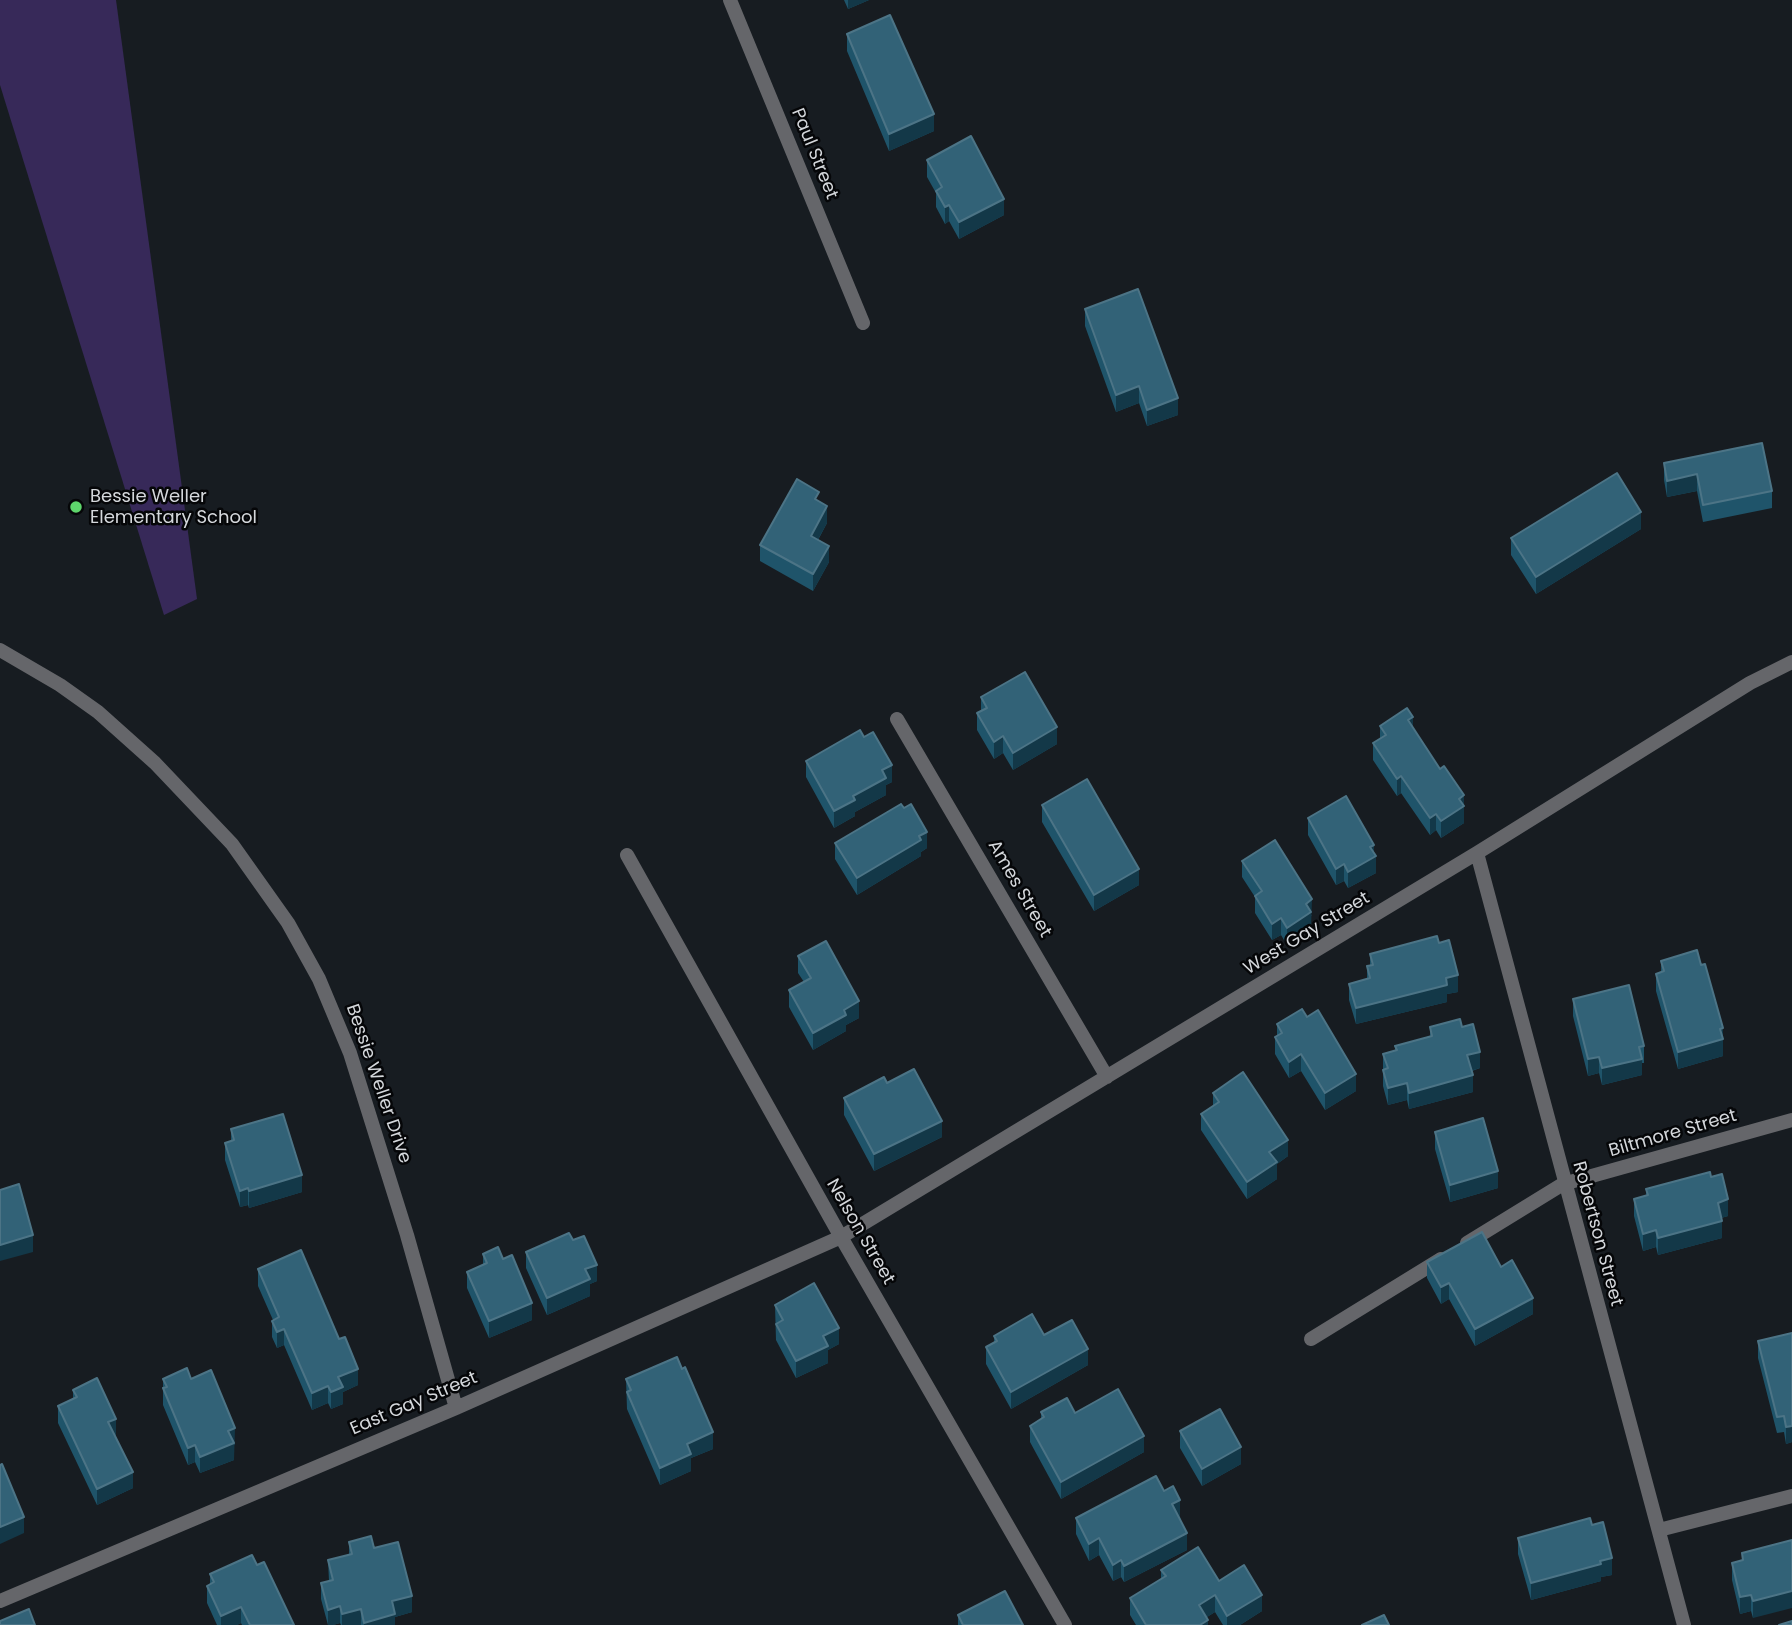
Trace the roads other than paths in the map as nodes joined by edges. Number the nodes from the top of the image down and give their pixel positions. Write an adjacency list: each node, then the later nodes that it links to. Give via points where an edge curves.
1 (730, 0): 2 (street, Paul Street)
2 (863, 323)
3 (0, 650): 13 (street, Bessie Weller Drive, via 98,712 155,763 232,844 288,923 350,1052)
4 (1792, 662): 6 (street, West Gay Street, via 1750,683)
5 (897, 719): 8 (street, Ames Street)
6 (1477, 853): 8 (street, West Gay Street); 10 (street, Robertson Street)
7 (627, 855): 11 (street, Nelson Street)
8 (1107, 1077): 11 (street, West Gay Street)
9 (1792, 1120): 10 (street, Biltmore Street)
10 (1563, 1184): 12 (street, Biltmore Street); 15 (street, Robertson Street)
11 (841, 1237): 13 (street, East Gay Street); 17 (street, Nelson Street)
12 (1311, 1339)
13 (456, 1408): 16 (street, East Gay Street)
14 (1792, 1496): 15 (street)
15 (1659, 1530): 18 (street, Robertson Street)
16 (0, 1601)
17 (1065, 1625)
18 (1684, 1625)

